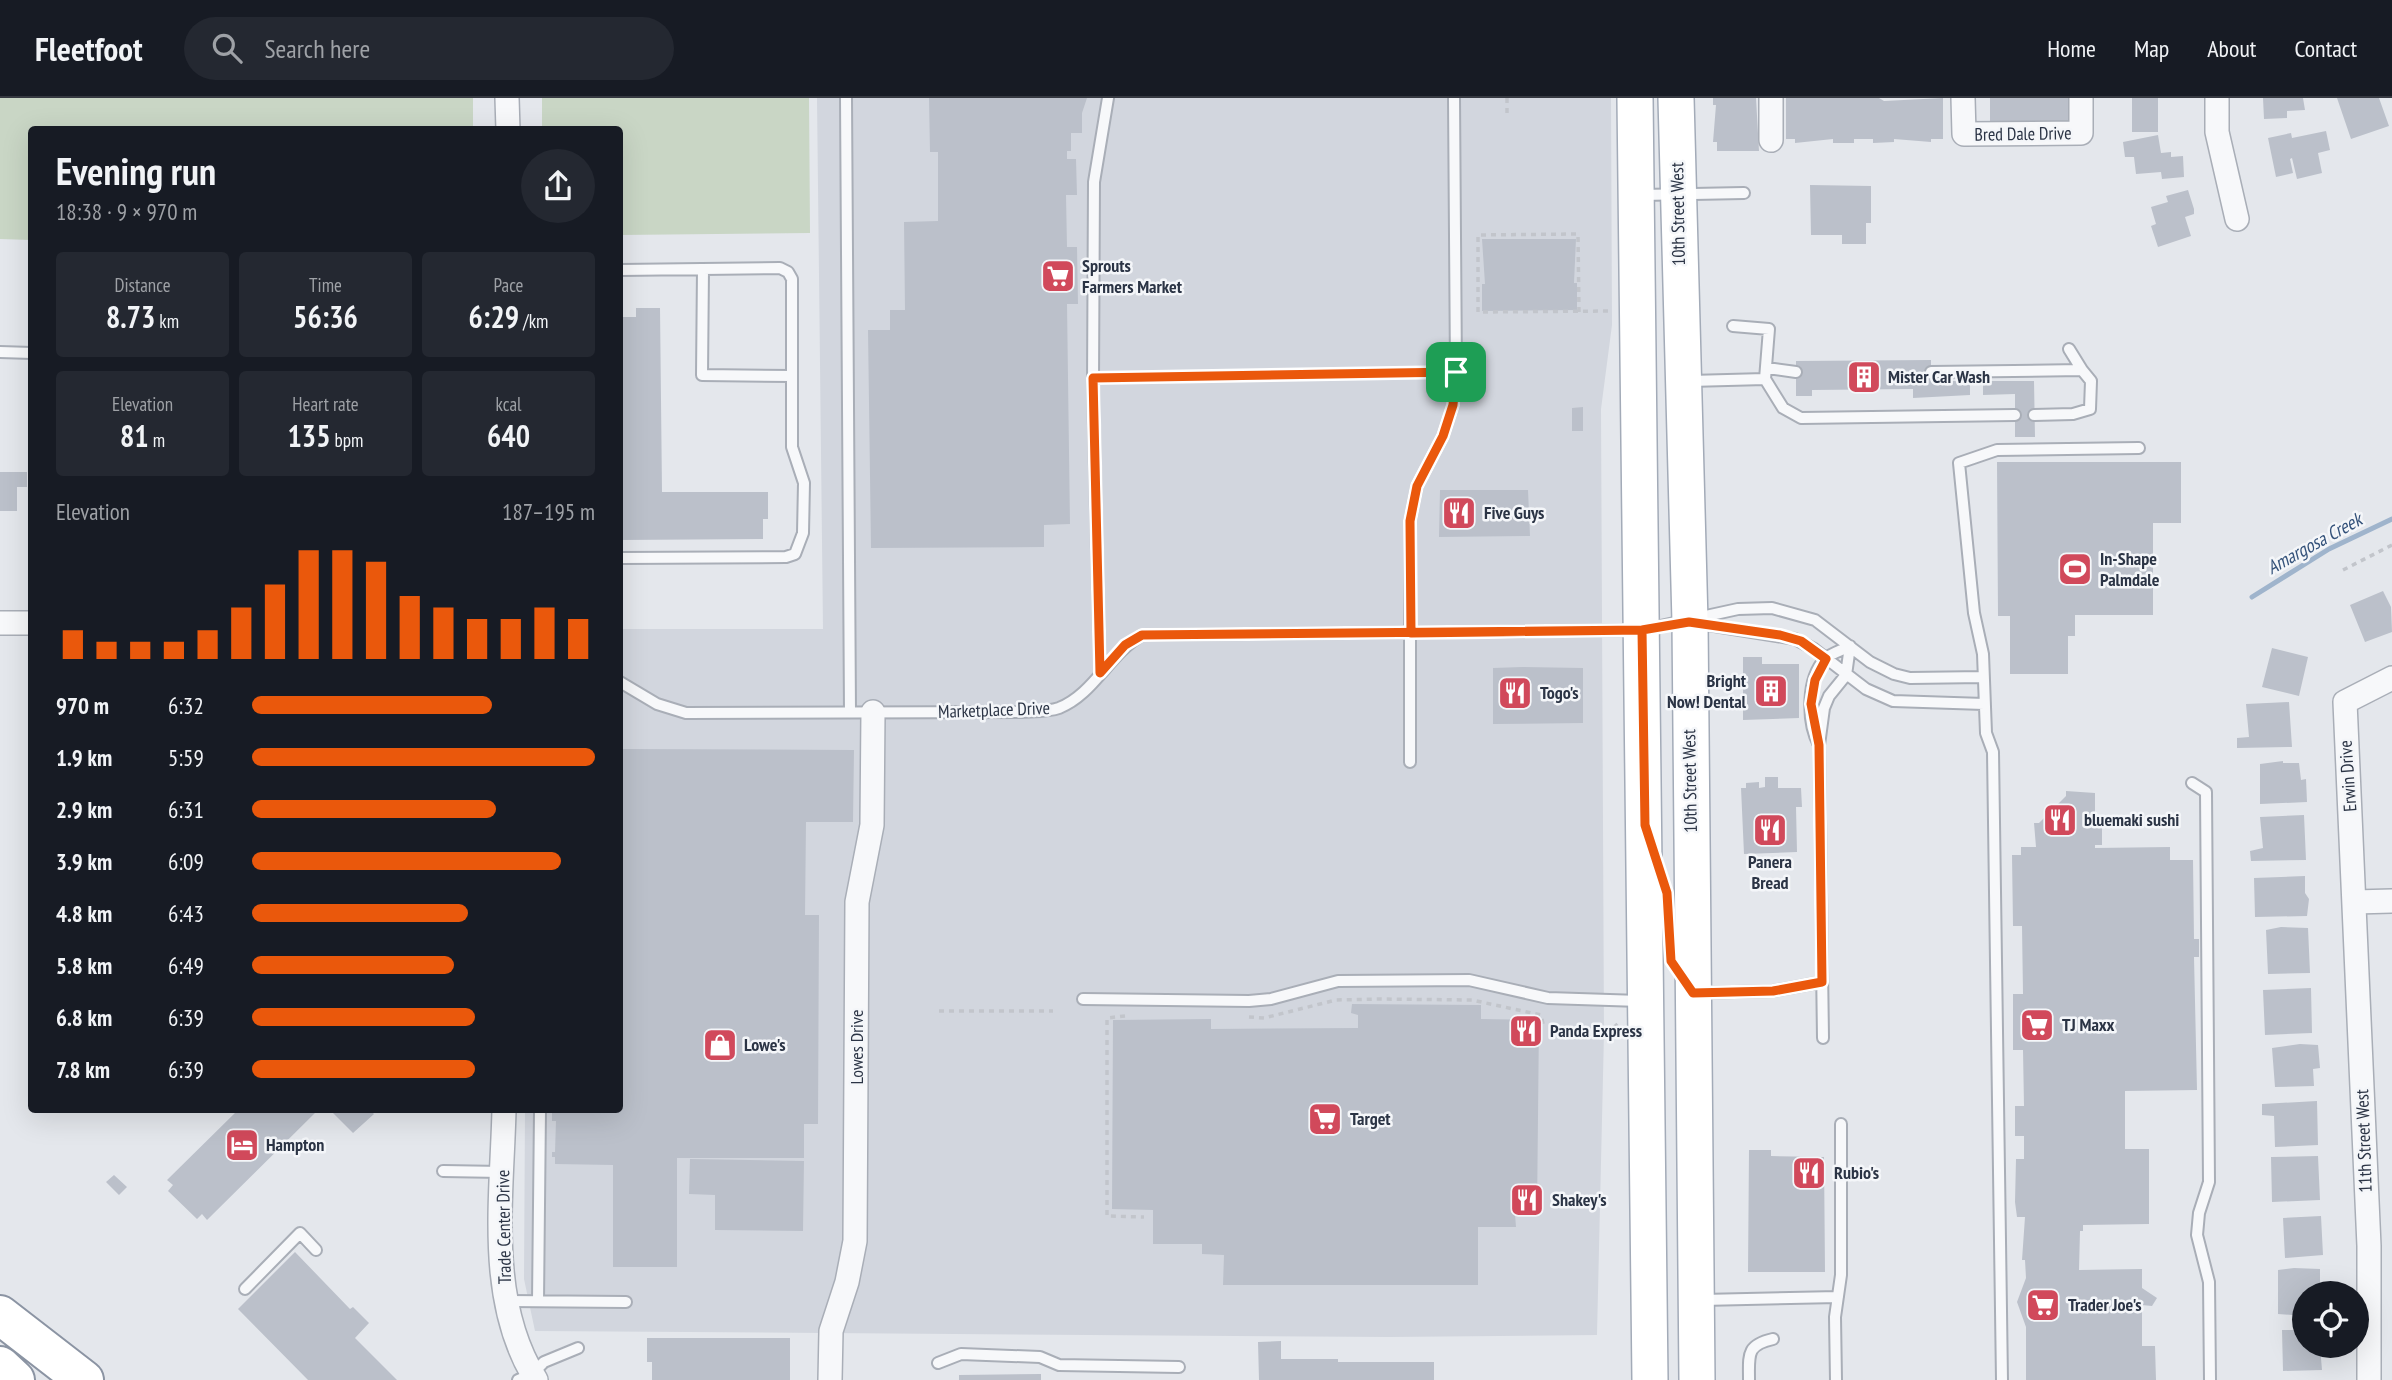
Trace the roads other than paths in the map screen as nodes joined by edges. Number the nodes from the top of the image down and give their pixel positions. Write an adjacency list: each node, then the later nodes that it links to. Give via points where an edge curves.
1 (507, 98): 11 (street)
2 (846, 98): 46 (lane)
3 (1108, 98): 40 (lane, via 1094,182)
4 (1454, 98): 37 (lane, via 1456,372 1453,405 1417,486 1410,521)
5 (1636, 98): 15 (main road)
6 (1676, 98): 14 (main road, 10th Street West)
7 (1771, 98): 12 (street)
8 (1963, 98): 9 (street, Bred Dale Drive, via 1964,134 2081,133)
9 (2081, 98)
10 (2217, 98): 16 (street, via 2217,132)
11 (508, 126)
12 (1771, 140)
13 (1744, 193): 14 (lane)
14 (1677, 194): 15 (lane); 28 (main road, 10th Street West)
15 (1637, 195): 36 (main road)
16 (2237, 219)
17 (703, 269): 18 (lane); 27 (lane, via 780,268 788,272 792,279); 27 (lane, via 702,375)
18 (623, 270)
19 (1733, 326): 26 (lane, via 1769,329)
20 (2069, 349): 23 (lane)
21 (0, 352): 22 (lane)
22 (28, 353)
23 (2082, 370): 25 (lane); 30 (lane, via 2091,381 2090,409)
24 (1796, 372): 26 (lane)
25 (1931, 372)
26 (1766, 374): 28 (lane); 29 (lane, via 1783,408 1801,418)
27 (792, 376): 32 (lane, via 793,457 804,483 803,533 795,554)
28 (1683, 381): 33 (main road, 10th Street West)
29 (2015, 415)
30 (2034, 415)
31 (2139, 447): 42 (lane, via 1997,450 1959,463)
32 (623, 558)
33 (1689, 622): 36 (lane, Marketplace Drive); 38 (lane, via 1738,609 1786,609 1815,620); 39 (lane, via 1789,637); 54 (main road, 10th Street West)
34 (0, 623): 35 (street)
35 (28, 623)
36 (1642, 630): 37 (lane, Marketplace Drive); 50 (main road)
37 (1411, 633): 40 (lane, Marketplace Drive, via 1142,635 1125,645); 48 (lane)
38 (1850, 646): 39 (lane); 41 (lane); 42 (lane, via 1899,676)
39 (1826, 659): 41 (lane); 47 (lane, via 1811,698)
40 (1100, 673): 46 (lane, Marketplace Drive, via 1080,696 1057,709)
41 (1846, 675): 45 (lane, via 1872,693 1899,702); 47 (lane, via 1824,708)
42 (1983, 677): 45 (lane)
43 (2392, 678): 52 (street, Erwin Drive, via 2345,702)
44 (623, 684): 46 (lane, Marketplace Drive, via 657,704 686,713)
45 (1984, 704): 85 (lane, via 1987,739 1993,752)
46 (861, 712): 80 (street, Lowes Drive, via 872,825 857,902 855,1241 831,1331)
47 (1819, 745): 53 (lane)
48 (1410, 762)
49 (2192, 783): 86 (lane, via 2206,792 2209,1182 2197,1235 2209,1282)
50 (1645, 825): 54 (main road, via 1667,893 1671,961); 56 (main road)
51 (2392, 901): 52 (street)
52 (2355, 902): 87 (street, 11th Street West, via 2369,1246)
53 (1822, 982): 54 (lane, via 1773,991); 57 (lane)
54 (1693, 993): 64 (main road, 10th Street West)
55 (1083, 999): 56 (lane, via 1249,1001 1338,981 1469,980 1548,999)
56 (1634, 1011): 64 (main road, via 1671,1038 1674,1182); 81 (main road)
57 (1823, 1038)
58 (504, 1113): 62 (street, Trade Center Drive)
59 (540, 1113): 69 (lane)
60 (1841, 1124): 66 (lane)
61 (443, 1171): 62 (lane)
62 (502, 1172): 68 (street, Trade Center Drive)
63 (316, 1250): 65 (lane, via 300,1233)
64 (1695, 1265): 67 (main road, 10th Street West)
65 (245, 1289)
66 (1838, 1297): 67 (lane); 84 (lane)
67 (1696, 1300): 82 (main road, 10th Street West)
68 (506, 1301): 69 (lane); 77 (street, Trade Center Drive)
69 (538, 1301): 70 (lane)
70 (626, 1302)
71 (0, 1315): 79 (highway)
72 (1773, 1339): 83 (lane, via 1757,1342 1752,1348)
73 (578, 1348): 77 (lane, via 544,1362)
74 (938, 1363): 76 (lane, via 961,1354 1040,1357 1059,1365)
75 (0, 1366): 78 (highway)
76 (1179, 1367)
77 (529, 1378)
78 (15, 1380)
79 (84, 1380)
80 (830, 1380)
81 (1650, 1380)
82 (1697, 1380)
83 (1749, 1380)
84 (1836, 1380)
85 (2001, 1380)
86 (2210, 1380)
87 (2369, 1380)

